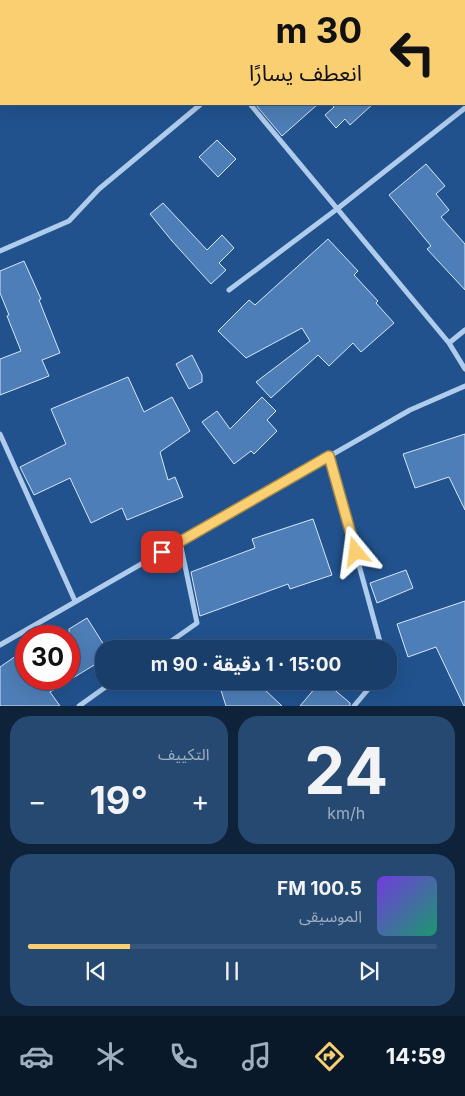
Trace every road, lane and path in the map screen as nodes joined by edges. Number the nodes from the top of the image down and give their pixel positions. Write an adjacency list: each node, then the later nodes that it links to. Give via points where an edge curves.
1 (199, 105): 5 (street, via 99,189 69,221)
2 (251, 105): 4 (street)
3 (465, 108): 4 (street)
4 (337, 209): 6 (street); 8 (street)
5 (0, 251)
6 (229, 290)
7 (465, 330): 8 (street)
8 (449, 343): 9 (street)
9 (465, 369)
10 (465, 386): 12 (street, via 410,410)
11 (0, 434): 14 (street)
12 (329, 456): 13 (street); 16 (street)
13 (180, 542): 14 (street); 15 (street, via 197,623)
14 (76, 601): 17 (street)
15 (173, 640)
16 (380, 640)
17 (0, 645)
18 (101, 690): 20 (street)
19 (367, 690): 21 (street)
20 (79, 706)
21 (354, 706)

